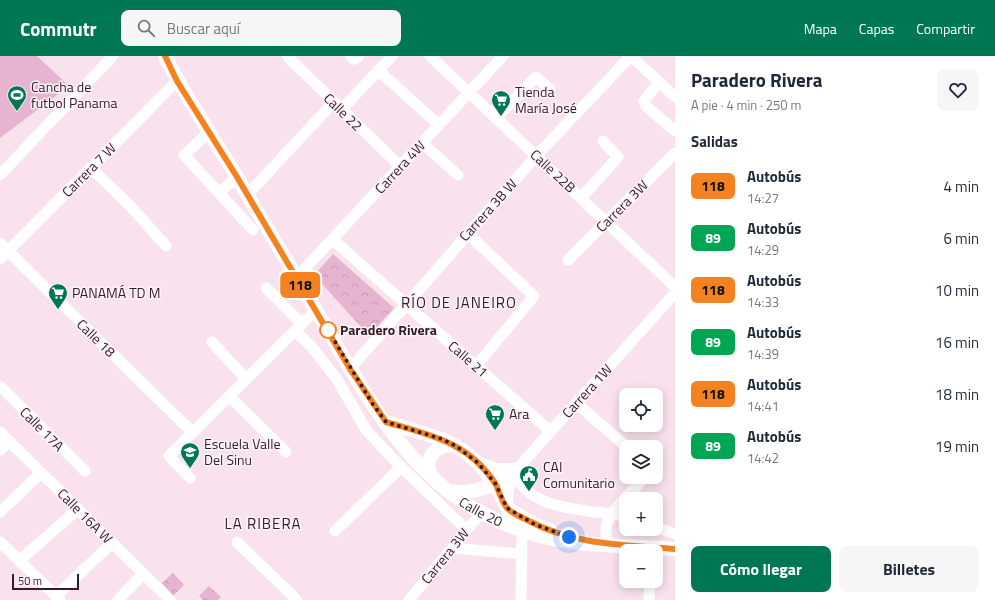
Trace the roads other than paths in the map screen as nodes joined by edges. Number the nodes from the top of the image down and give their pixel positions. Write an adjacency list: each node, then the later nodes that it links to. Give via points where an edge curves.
1 (114, 56): 27 (street)
2 (165, 56): 11 (main road, Calle 20)
3 (287, 56): 16 (street, Calle 22)
4 (351, 56): 5 (street, via 354,59)
5 (359, 56)
6 (392, 56): 10 (street)
7 (430, 56): 14 (street, Calle 22B)
8 (503, 56): 14 (street, Carrera 4W)
9 (631, 56): 12 (street); 24 (street, Carrera 3B W)
10 (378, 70): 16 (street); 18 (street)
11 (177, 81): 20 (main road, Calle 20); 26 (street, Carrera 7 W)
12 (659, 82): 15 (street); 19 (street, via 644,102)
13 (550, 89): 17 (street, via 536,77)
14 (469, 92): 17 (street, Calle 22B); 18 (street, Carrera 4W)
15 (675, 97)
16 (337, 106): 25 (street, Calle 22); 31 (street)
17 (496, 118): 24 (street, Calle 22B)
18 (439, 125): 22 (street, Carrera 4W)
19 (675, 131)
20 (209, 132): 29 (main road, Calle 20); 30 (street, via 184,155)
21 (603, 141): 32 (street, via 618,157)
22 (422, 142): 25 (street, Carrera 4W); 28 (street)
23 (675, 153): 33 (street, Carrera 3W)
24 (536, 156): 32 (street, Calle 22B); 35 (street, Carrera 3B W)
25 (400, 166): 36 (street, Carrera 4W)
26 (91, 168): 37 (street); 38 (street, Carrera 7 W)
27 (0, 175)
28 (458, 175)
29 (237, 177): 30 (street); 31 (main road, Calle 20)
30 (219, 193): 34 (street)
31 (247, 195): 40 (main road, Calle 20)
32 (581, 198): 33 (street, Calle 22B)
33 (606, 222): 39 (street, Carrera 3W); 41 (street, Calle 22B)
34 (253, 230)
35 (468, 233): 44 (street, Carrera 3B W); 48 (street, via 534,296)
36 (332, 239): 40 (street, Carrera 4W); 44 (street, Calle 21)
37 (166, 246)
38 (3, 251): 57 (street, Calle 18)
39 (568, 260)
40 (296, 278): 45 (main road, Calle 20)
41 (675, 286)
42 (266, 288): 46 (street)
43 (675, 293): 53 (street, Carrera 1W)
44 (406, 304): 48 (street, Calle 21); 49 (street, Carrera 3B W)
45 (316, 310): 46 (street); 49 (main road, Calle 20)
46 (298, 328): 50 (street); 64 (street, via 337,379 366,430)
47 (212, 342): 50 (street)
48 (476, 366): 55 (street, Calle 21)
49 (350, 369): 54 (main road, Calle 20)
50 (246, 379): 52 (street)
51 (0, 386): 67 (street, Calle 17A)
52 (230, 396): 57 (street); 62 (street)
53 (576, 403): 55 (street, Carrera 1W); 58 (street)
54 (386, 422): 60 (main road, Calle 20, via 442,439); 69 (main road, Calle 20, via 415,462)
55 (550, 431): 65 (street, Carrera 1W)
56 (0, 432): 59 (street, Calle 16A W)
57 (192, 432): 68 (street, via 169,456)
58 (619, 440)
59 (9, 441): 61 (street); 66 (street, Calle 16A W)
60 (456, 446): 63 (main road, Calle 20); 69 (main road, via 444,445 434,451 429,462)
61 (0, 450)
62 (286, 452)
63 (478, 463): 65 (main road, via 496,470); 70 (main road, Calle 20)
64 (400, 467): 79 (street); 81 (street)
65 (516, 470): 70 (street, Carrera 1W); 74 (main road, via 507,488); 77 (street, via 518,480 526,490 551,504)
66 (41, 472): 73 (street, Calle 16A W); 75 (street)
67 (85, 472)
68 (190, 478)
69 (433, 478): 72 (main road, Calle 20)
70 (495, 483): 72 (main road, via 472,492); 74 (main road, Calle 20)
71 (639, 484): 77 (street)
72 (449, 491): 76 (main road, Calle 20)
73 (78, 508): 86 (street, Calle 16A W); 91 (street)
74 (507, 508): 87 (main road, Calle 20, via 529,522 553,532)
75 (0, 512)
76 (481, 512): 79 (street, Carrera 3W); 82 (main road, Calle 20)
77 (613, 513): 78 (street); 87 (street, via 607,524)
78 (619, 516)
79 (467, 530): 89 (street, Carrera 3W)
80 (663, 530): 83 (street)
81 (336, 531)
82 (522, 531): 87 (main road, Calle 20, via 564,541); 90 (street)
83 (675, 534)
84 (0, 542): 91 (street)
85 (237, 542): 97 (street)
86 (112, 543): 92 (street, Calle 16A W); 94 (street)
87 (608, 544): 88 (main road, Calle 20)
88 (619, 545)
89 (452, 548): 90 (street); 98 (street, Carrera 3W)
90 (522, 554): 99 (street)
91 (19, 561): 94 (street)
92 (143, 574): 95 (street); 96 (street, Calle 16A W)
93 (650, 588): 100 (street)
94 (58, 598)
95 (118, 600)
96 (170, 600)
97 (297, 600)
98 (409, 600)
99 (521, 600)
100 (649, 600)

